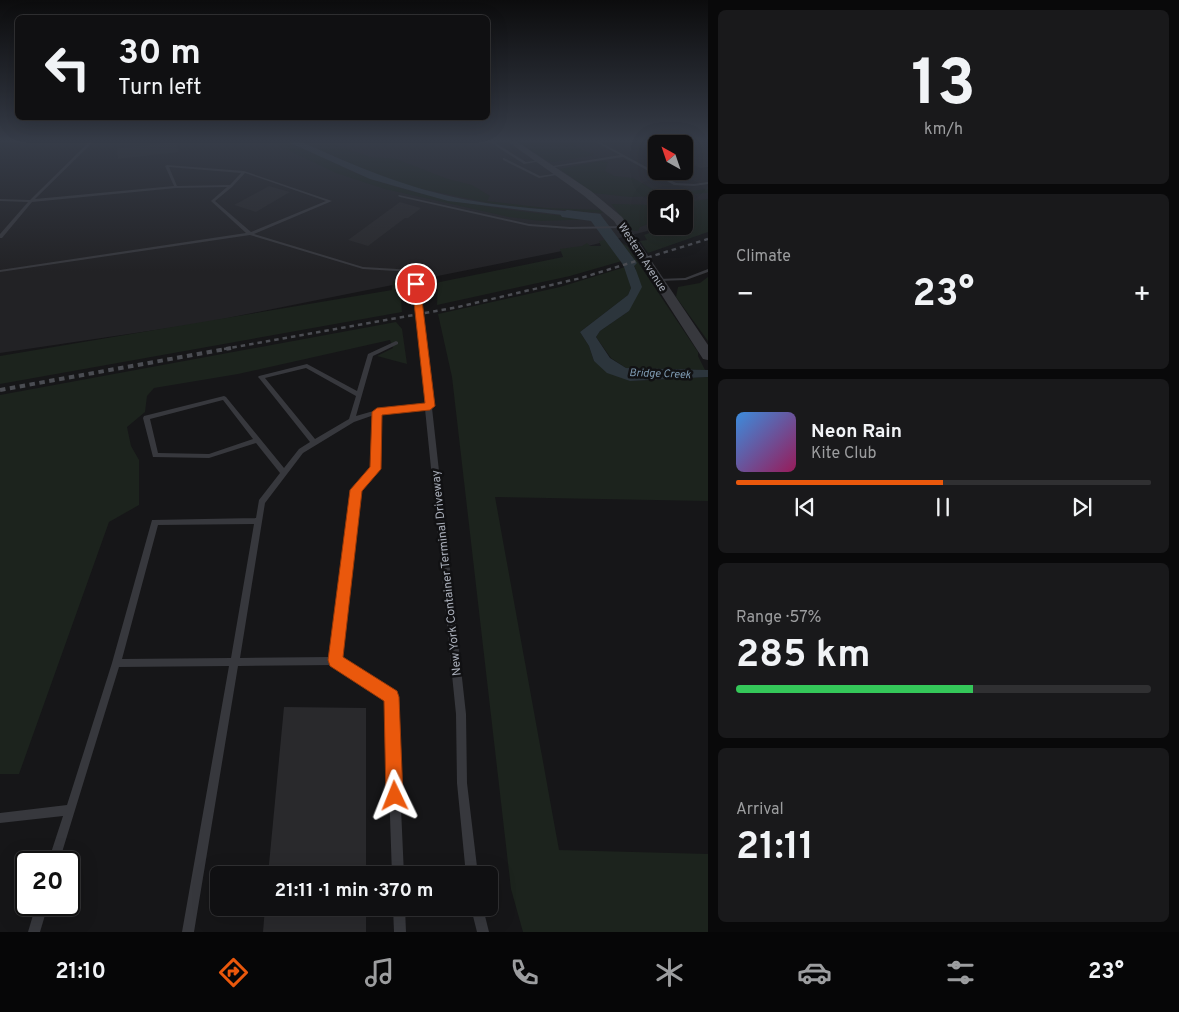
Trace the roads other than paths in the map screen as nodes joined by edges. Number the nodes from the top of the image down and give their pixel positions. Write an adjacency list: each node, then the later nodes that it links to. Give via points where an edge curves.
1 (48, 184): 10 (lane)
2 (281, 184): 12 (lane, via 330,201)
3 (574, 184): 11 (street, Western Avenue, via 610,211)
4 (684, 184): 5 (lane)
5 (698, 184)
6 (232, 186): 7 (lane); 12 (lane, via 213,201)
7 (176, 187): 10 (lane)
8 (400, 196): 11 (lane, via 529,225)
9 (0, 200): 10 (lane)
10 (31, 201): 13 (lane)
11 (624, 227): 16 (street, Western Avenue)
12 (250, 234): 15 (lane); 20 (lane, New York Container Terminal Driveway, via 363,268 414,271)
13 (0, 237)
14 (708, 270): 16 (lane, via 686,279)
15 (0, 271)
16 (658, 280): 18 (street, Western Avenue)
17 (396, 343): 19 (lane, via 370,355)
18 (708, 356)
19 (359, 395): 22 (lane); 24 (lane, via 307,366 261,377)
20 (430, 406): 21 (lane); 34 (lane, New York Container Terminal Driveway, via 461,714 462,783)
21 (377, 412): 22 (lane); 27 (lane, via 376,469 356,490)
22 (352, 420): 24 (lane)
23 (258, 440): 23 (lane, via 224,398 146,418 156,455 209,456); 25 (lane)
24 (314, 443): 25 (lane, via 301,451)
25 (284, 473): 26 (lane, via 262,502)
26 (259, 522): 28 (lane, via 155,522); 29 (lane)
27 (335, 660): 29 (lane); 33 (lane, via 391,697)
28 (116, 662): 29 (lane); 30 (lane)
29 (235, 662): 39 (lane)
30 (69, 810): 31 (lane); 32 (lane)
31 (0, 818)
32 (57, 851)
33 (398, 866)
34 (471, 866)
35 (39, 916): 38 (lane)
36 (399, 916): 40 (lane)
37 (479, 916): 41 (lane)
38 (34, 932)
39 (188, 932)
40 (400, 932)
41 (483, 932)

